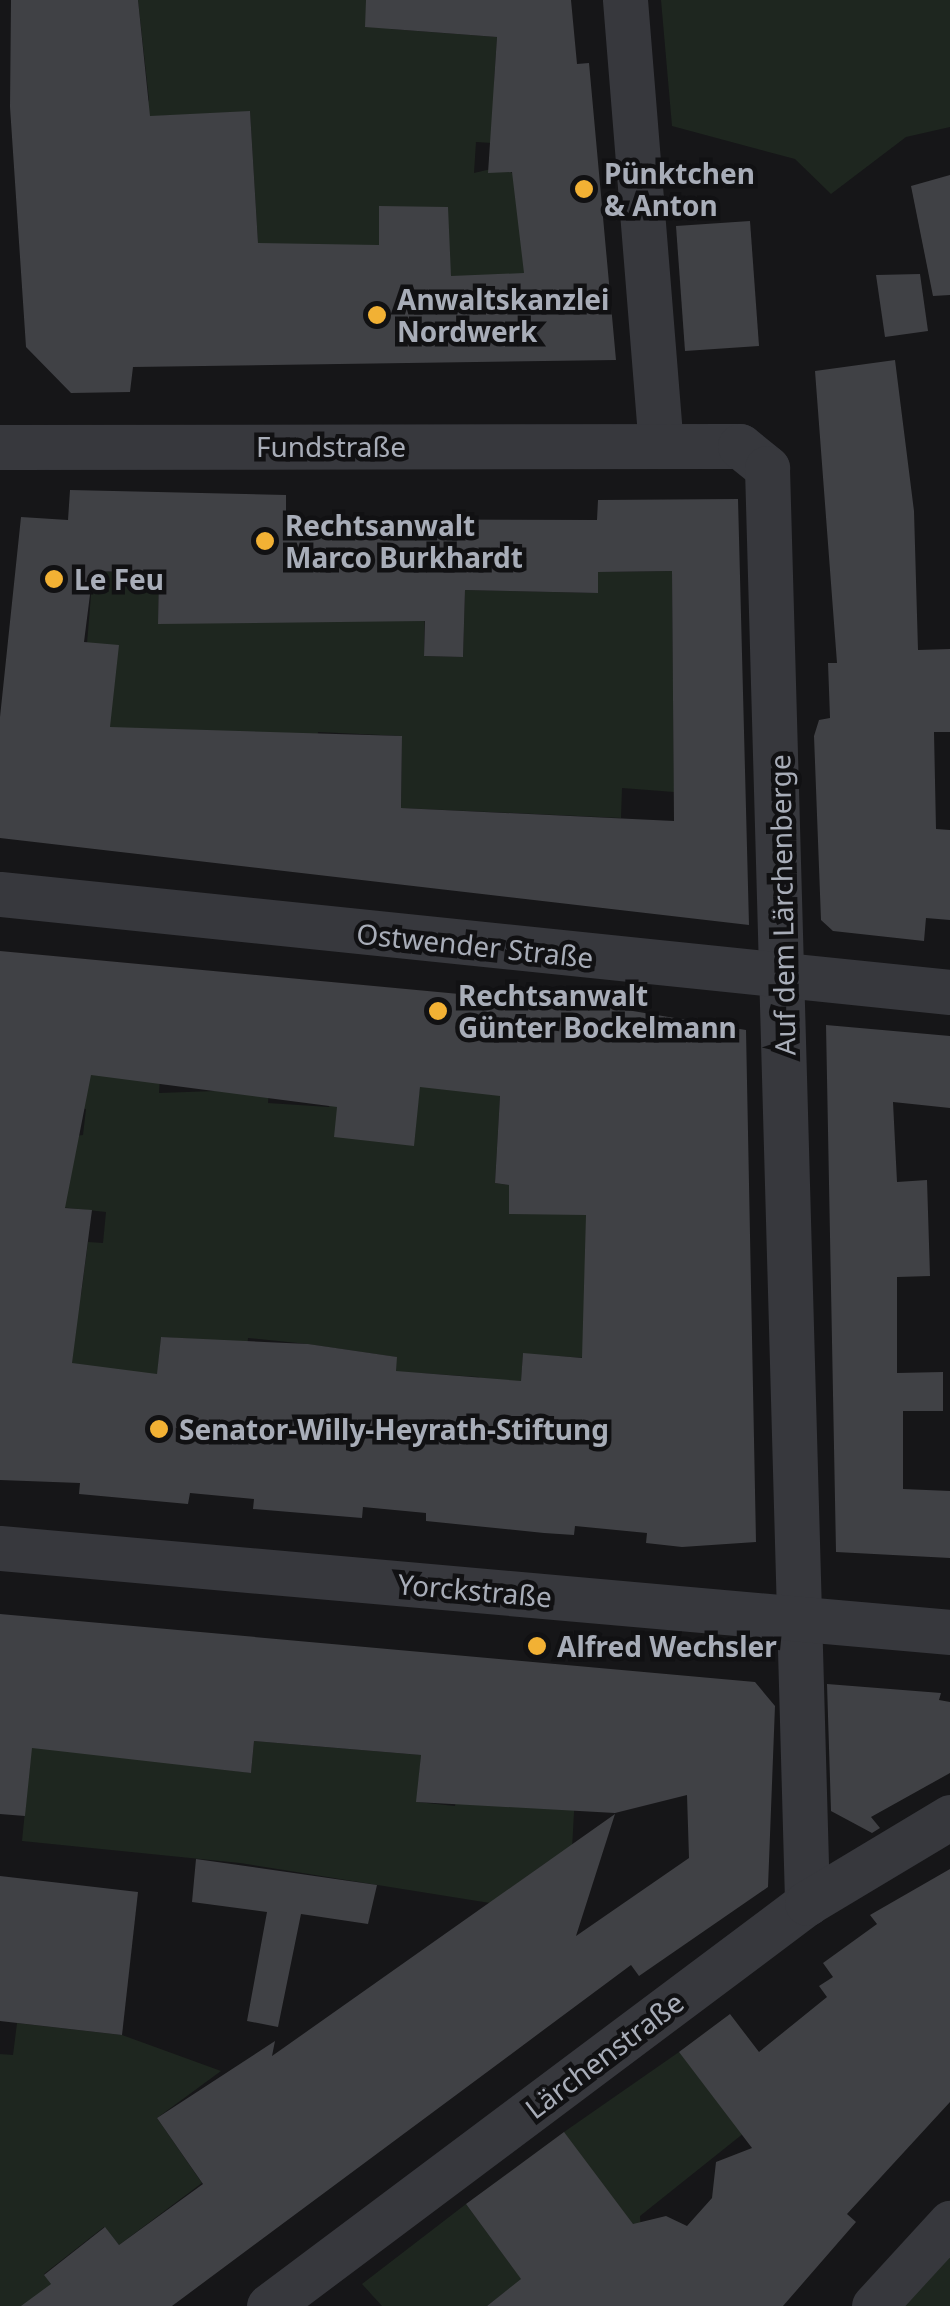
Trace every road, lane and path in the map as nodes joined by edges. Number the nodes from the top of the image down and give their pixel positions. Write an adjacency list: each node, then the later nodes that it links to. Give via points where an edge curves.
1 (625, 0): 2 (street)
2 (661, 445): 3 (street, Fundstraße); 5 (street, Auf dem Lärchenberge, via 740,446 767,468 774,492)
3 (0, 446)
4 (0, 894): 5 (street, Ostwender Straße)
5 (783, 977): 6 (street, Ostwender Straße); 8 (street, Auf dem Lärchenberge)
6 (950, 992)
7 (0, 1548): 8 (street, Yorckstraße)
8 (796, 1619): 9 (street, Yorckstraße); 11 (street, Auf dem Lärchenberge)
9 (950, 1632)
10 (950, 1818): 11 (street, Lärchenstraße)
11 (808, 1903): 13 (street, Lärchenstraße)
12 (950, 2223): 14 (street)
13 (268, 2306)
14 (874, 2306)

